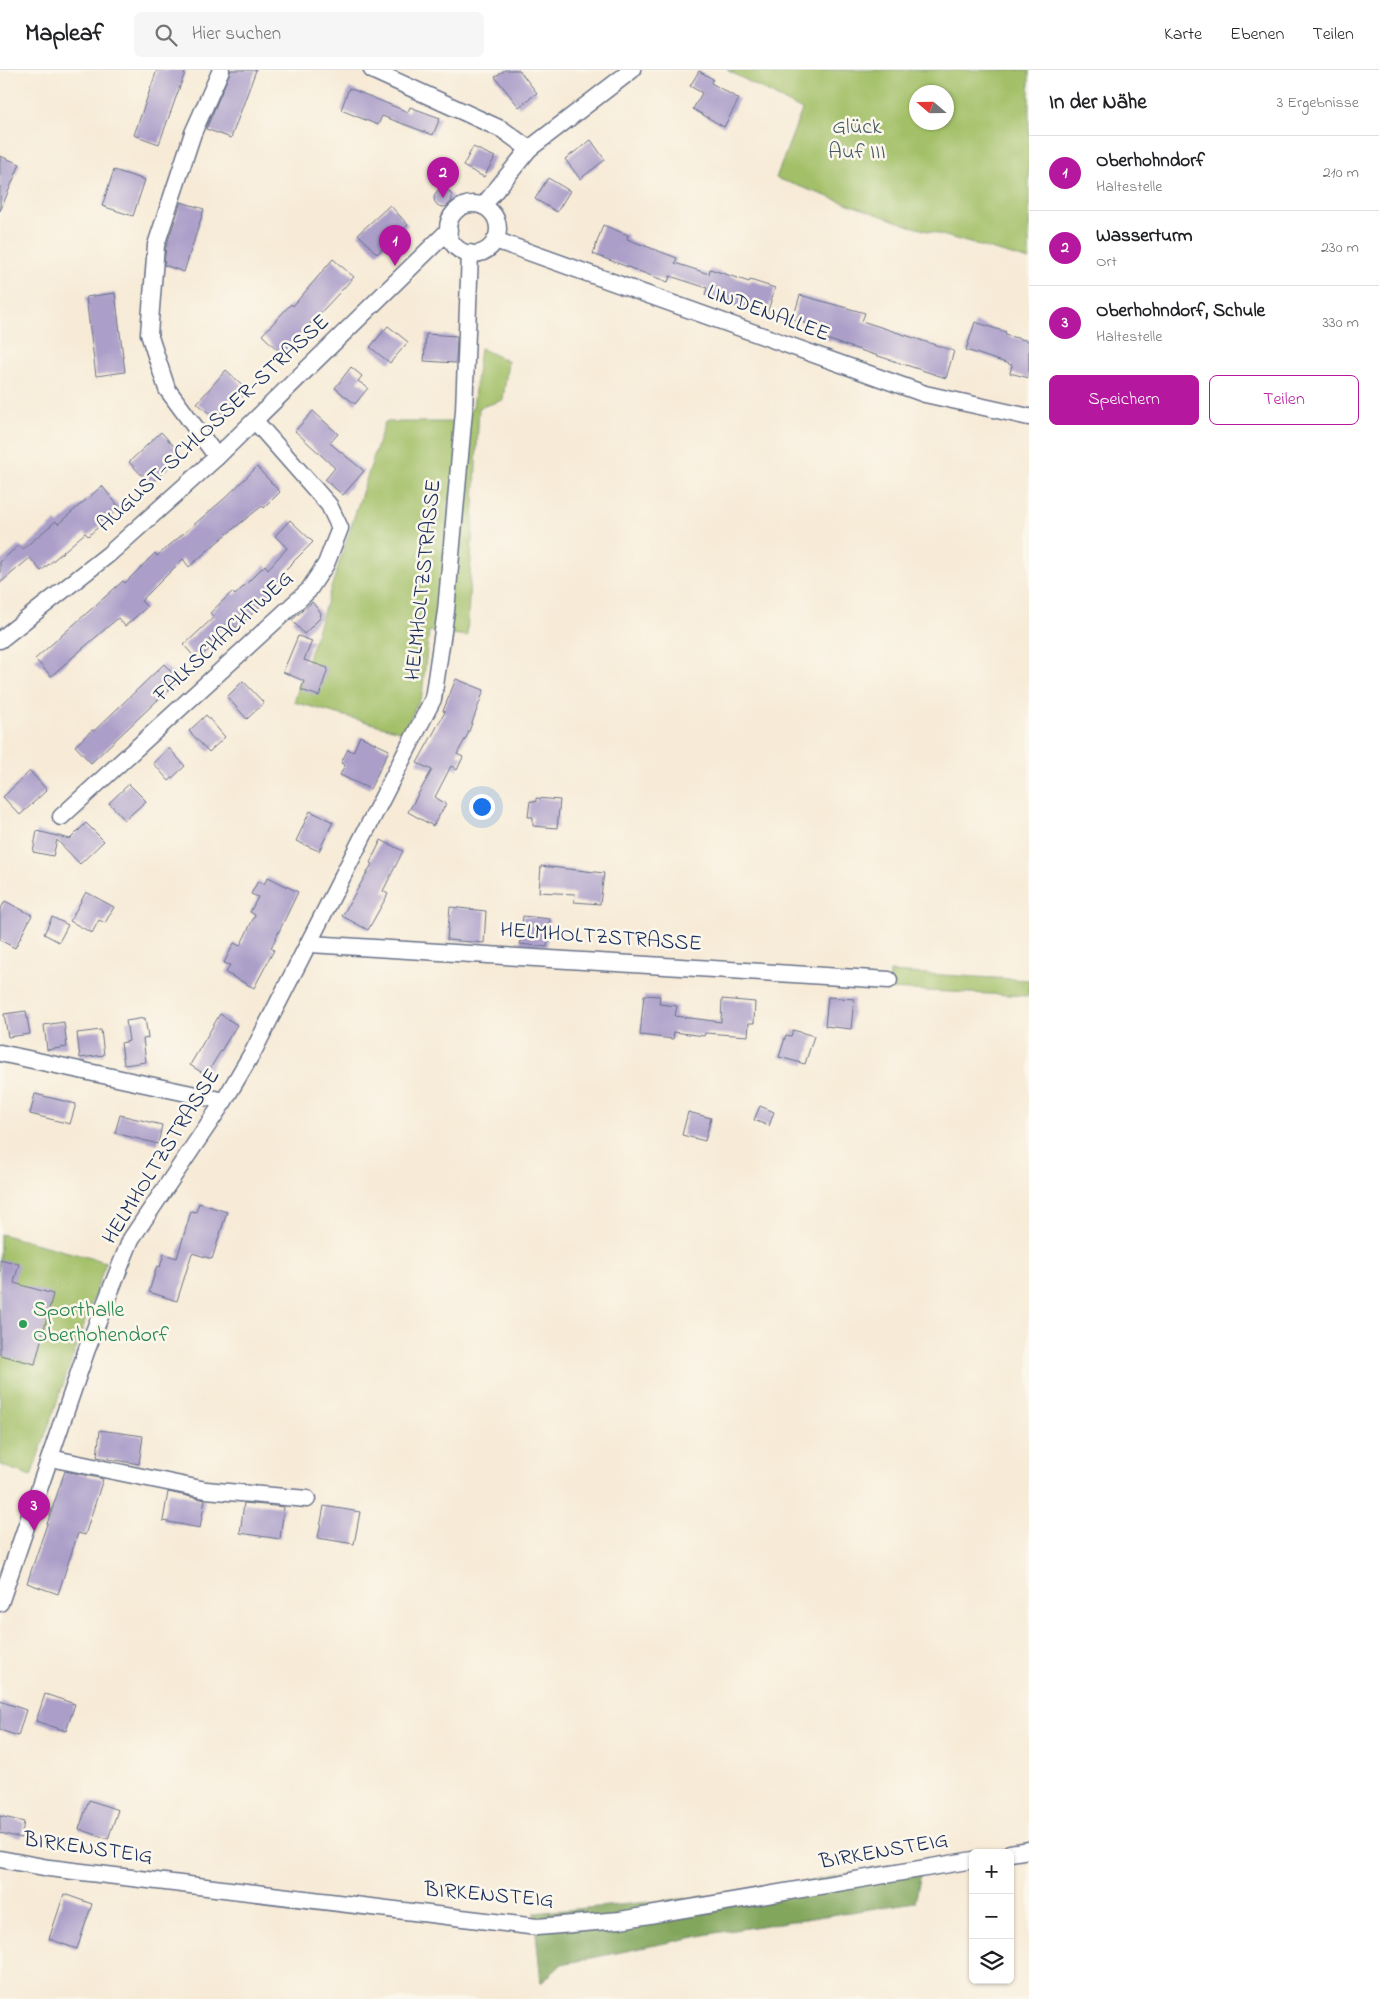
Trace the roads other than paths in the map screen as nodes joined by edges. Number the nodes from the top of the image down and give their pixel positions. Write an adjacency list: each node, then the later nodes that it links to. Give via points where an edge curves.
1 (221, 70): 11 (street, via 193,133 156,245 149,334 167,389)
2 (372, 70): 4 (street, via 503,130)
3 (632, 70): 4 (street)
4 (529, 149): 5 (street)
5 (483, 206): 6 (street, via 475,204 459,208 453,214); 7 (street, via 490,210 498,224)
6 (449, 230): 8 (street, via 455,246); 10 (street, AUGUST-SCHLOSSER-STRASSE)
7 (495, 240): 8 (street, via 485,251); 9 (street, LINDENALLEE, via 925,394)
8 (470, 253): 14 (street, HELMHOLTZSTRASSE, via 464,411 446,611 433,699)
9 (1029, 417)
10 (255, 421): 11 (street, AUGUST-SCHLOSSER-STRASSE); 13 (street, FALKSCHACHTWEG, via 329,505 340,528 326,564 308,591)
11 (217, 457): 12 (street, AUGUST-SCHLOSSER-STRASSE, via 109,554)
12 (0, 640)
13 (61, 816)
14 (310, 944): 15 (street, HELMHOLTZSTRASSE); 17 (street, HELMHOLTZSTRASSE)
15 (889, 980)
16 (0, 1053): 17 (street)
17 (224, 1101): 18 (street, HELMHOLTZSTRASSE, via 131,1239 87,1350)
18 (50, 1458): 19 (street, via 206,1490); 20 (street, HELMHOLTZSTRASSE)
19 (307, 1500)
20 (0, 1603)
21 (1029, 1850): 22 (street)
22 (1014, 1852)
23 (0, 1859): 24 (street, BIRKENSTEIG, via 49,1868 537,1927 620,1920)
24 (969, 1861)

